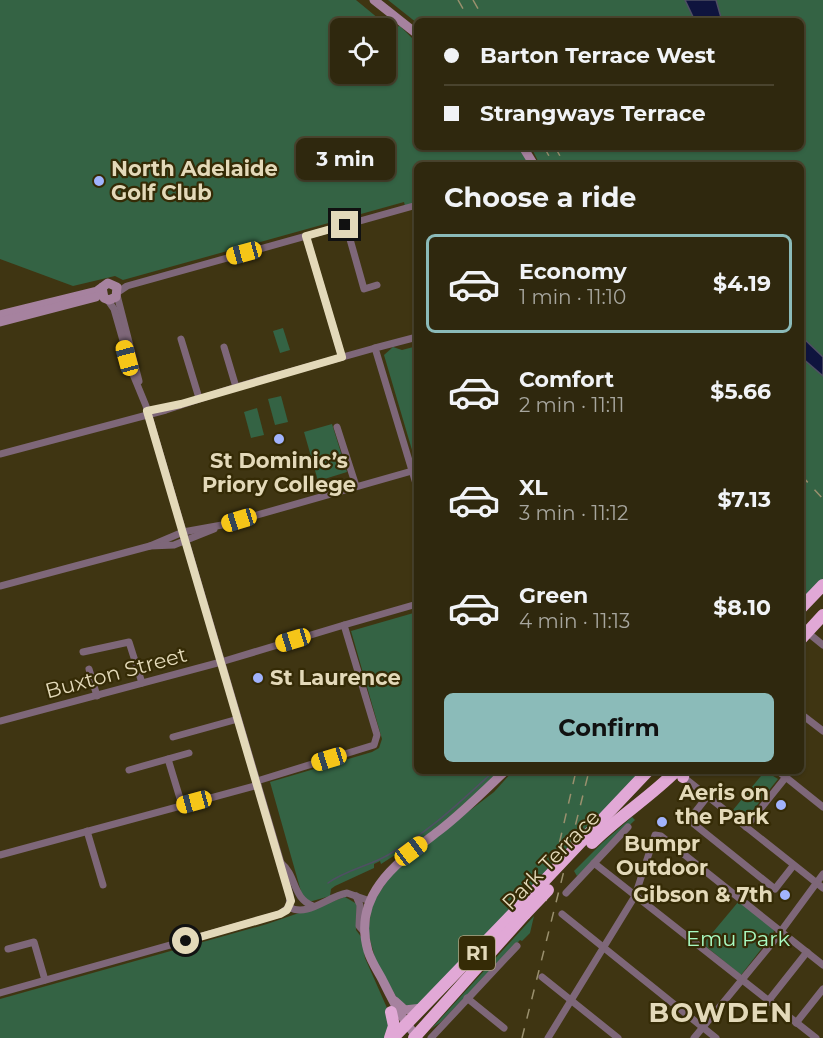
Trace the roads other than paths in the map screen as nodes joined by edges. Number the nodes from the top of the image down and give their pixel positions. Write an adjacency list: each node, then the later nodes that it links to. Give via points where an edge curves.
1 (374, 0): 2 (street)
2 (414, 32)
3 (414, 206): 4 (street)
4 (346, 225): 5 (street); 6 (street, via 364,289)
5 (306, 236): 8 (street); 15 (street)
6 (377, 285)
7 (102, 287): 8 (street, via 108,283); 9 (street); 10 (street)
8 (116, 291): 9 (street, via 114,298); 16 (street)
9 (105, 299): 10 (street, via 94,297); 16 (street, via 114,309)
10 (1, 316)
11 (414, 338): 14 (street)
12 (181, 339): 18 (street)
13 (224, 347): 17 (street)
14 (375, 348): 15 (street); 22 (street)
15 (342, 357): 17 (street)
16 (139, 386): 19 (street)
17 (236, 387): 18 (street)
18 (199, 398): 19 (street)
19 (148, 413): 21 (street); 26 (street)
20 (338, 427): 24 (street)
21 (0, 454)
22 (412, 471): 23 (street); 24 (street)
23 (414, 477)
24 (356, 486): 25 (street)
25 (222, 525): 26 (street); 27 (street)
26 (183, 532): 27 (street); 28 (street)
27 (186, 541): 28 (street); 41 (street)
28 (150, 546): 30 (street)
29 (823, 585): 33 (highway)
30 (0, 586)
31 (823, 592): 34 (highway)
32 (414, 605): 36 (street, Buxton Street)
33 (804, 605)
34 (804, 611)
35 (823, 615): 37 (highway)
36 (344, 625): 41 (street, Buxton Street); 60 (street, via 376,742)
37 (804, 632)
38 (804, 634): 39 (street)
39 (823, 645)
40 (83, 652): 43 (street, via 129,642)
41 (221, 662): 43 (street, Buxton Street); 46 (street)
42 (89, 669): 44 (street)
43 (142, 683): 44 (street, Buxton Street)
44 (97, 696): 47 (street, Buxton Street)
45 (804, 716): 48 (street)
46 (238, 719): 49 (street); 60 (street)
47 (0, 722)
48 (823, 731)
49 (173, 737)
50 (189, 753): 51 (street)
51 (168, 759): 52 (street); 62 (street)
52 (129, 770)
53 (502, 774): 78 (street, via 395,864)
54 (645, 774): 64 (highway, Park Terrace / R1)
55 (655, 774): 64 (highway, via 621,808)
56 (677, 774): 104 (highway, Park Terrace / R1, bridge, via 615,820)
57 (681, 774): 61 (street)
58 (782, 774): 59 (street)
59 (786, 777): 63 (street); 66 (street)
60 (257, 783): 62 (street); 69 (street)
61 (707, 797): 66 (street); 71 (street, via 689,820 775,889)
62 (182, 805): 67 (street)
63 (823, 807)
64 (600, 822): 99 (highway, Park Terrace / R1, bridge)
65 (628, 827): 70 (street, Park Terrace)
66 (746, 827): 71 (street)
67 (87, 831): 68 (street); 73 (street)
68 (0, 855)
69 (281, 863): 79 (street, via 288,869 299,897); 80 (street, via 290,895)
70 (594, 863): 75 (street, Park Terrace); 77 (street)
71 (793, 866): 74 (street)
72 (823, 876): 74 (street)
73 (103, 885)
74 (820, 886): 82 (street)
75 (566, 893)
76 (356, 896): 78 (street); 79 (street, via 343,894); 83 (street, via 360,905 359,926)
77 (635, 896): 82 (street, via 655,835 661,836); 85 (street); 92 (street)
78 (369, 901): 83 (street)
79 (313, 906): 80 (street, via 298,911)
80 (289, 907): 91 (street, via 280,914)
81 (562, 914): 85 (street)
82 (779, 930): 87 (street); 92 (street)
83 (365, 933): 88 (street)
84 (517, 946): 96 (street, Park Terrace)
85 (603, 947): 97 (street); 103 (street)
86 (8, 949): 91 (street, via 34,942)
87 (807, 952): 89 (street); 98 (street)
88 (370, 958): 95 (street); 100 (street, via 373,974)
89 (823, 965)
90 (542, 977): 97 (street)
91 (45, 980): 94 (street)
92 (742, 980): 98 (street); 103 (street)
93 (823, 989): 101 (street)
94 (0, 993)
95 (389, 994): 99 (street, via 405,1010); 104 (street)
96 (466, 998): 102 (street); 105 (street, Park Terrace)
97 (571, 1000): 106 (street); 107 (street)
98 (769, 1000): 101 (street)
99 (425, 1008): 104 (highway, Park Terrace / R1)
100 (391, 1012): 104 (highway, via 394,1026)
101 (796, 1023): 110 (street)
102 (504, 1028)
103 (703, 1028): 108 (street); 109 (street)
104 (410, 1034)
105 (431, 1038)
106 (548, 1038)
107 (618, 1038)
108 (694, 1038)
109 (716, 1038)
110 (816, 1038)

